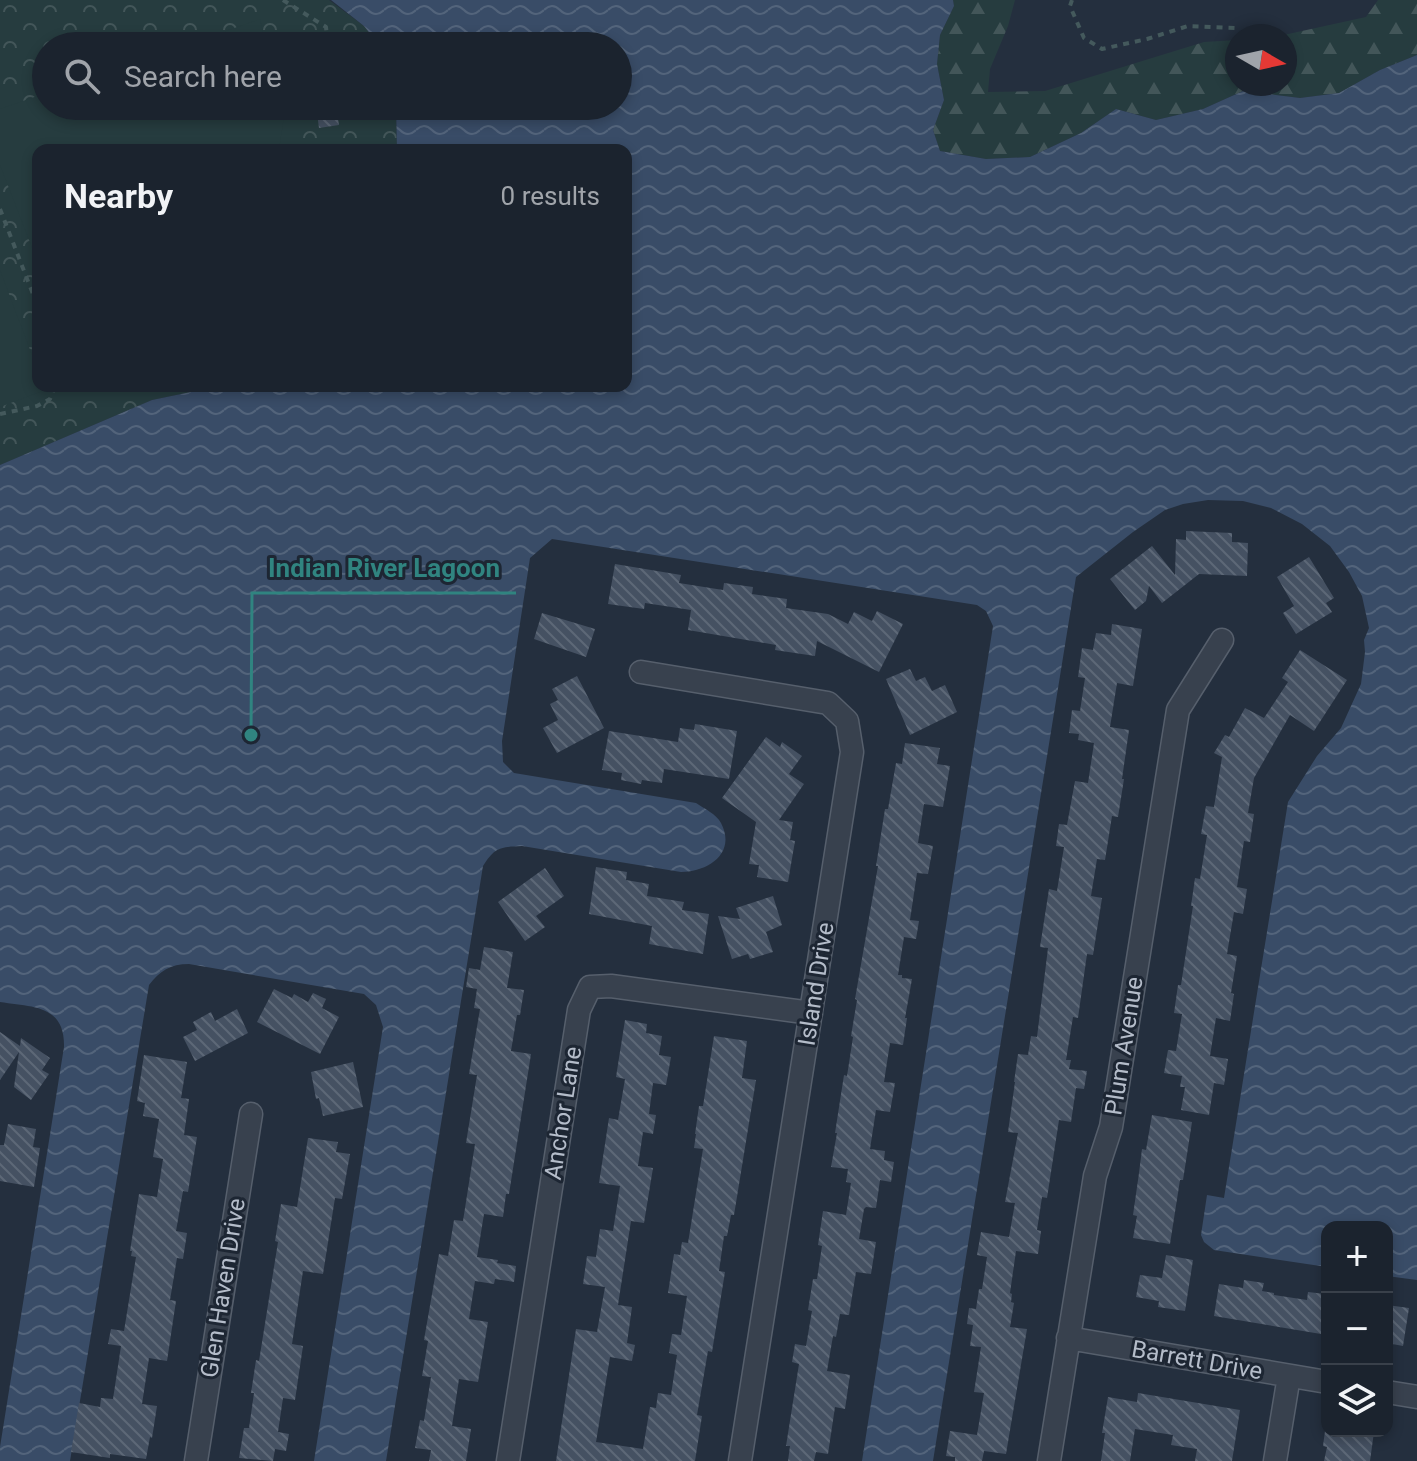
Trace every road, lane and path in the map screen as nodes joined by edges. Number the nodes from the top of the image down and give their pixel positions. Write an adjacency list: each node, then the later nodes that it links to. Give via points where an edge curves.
1 (283, 0): 4 (path)
2 (1072, 0): 3 (path, via 1084,38 1102,49 1188,26)
3 (1225, 28)
4 (327, 32)
5 (0, 209): 6 (path)
6 (32, 292)
7 (53, 392): 8 (path, via 37,406)
8 (0, 414)
9 (1222, 640): 13 (street, Plum Avenue, via 1178,710 1111,1127 1095,1176)
10 (641, 672): 11 (street, Island Drive, via 828,703 847,721 852,752)
11 (811, 1013): 19 (street, Anchor Lane, via 590,987 579,1010); 20 (street, Island Drive)
12 (251, 1114): 18 (street, Glen Haven Drive)
13 (1068, 1338): 14 (street, Barrett Drive); 21 (street, Plum Avenue)
14 (1289, 1376): 15 (street, Barrett Drive); 22 (street)
15 (1321, 1381)
16 (1393, 1393): 17 (street)
17 (1417, 1397)
18 (196, 1461)
19 (508, 1461)
20 (740, 1461)
21 (1049, 1461)
22 (1275, 1461)

